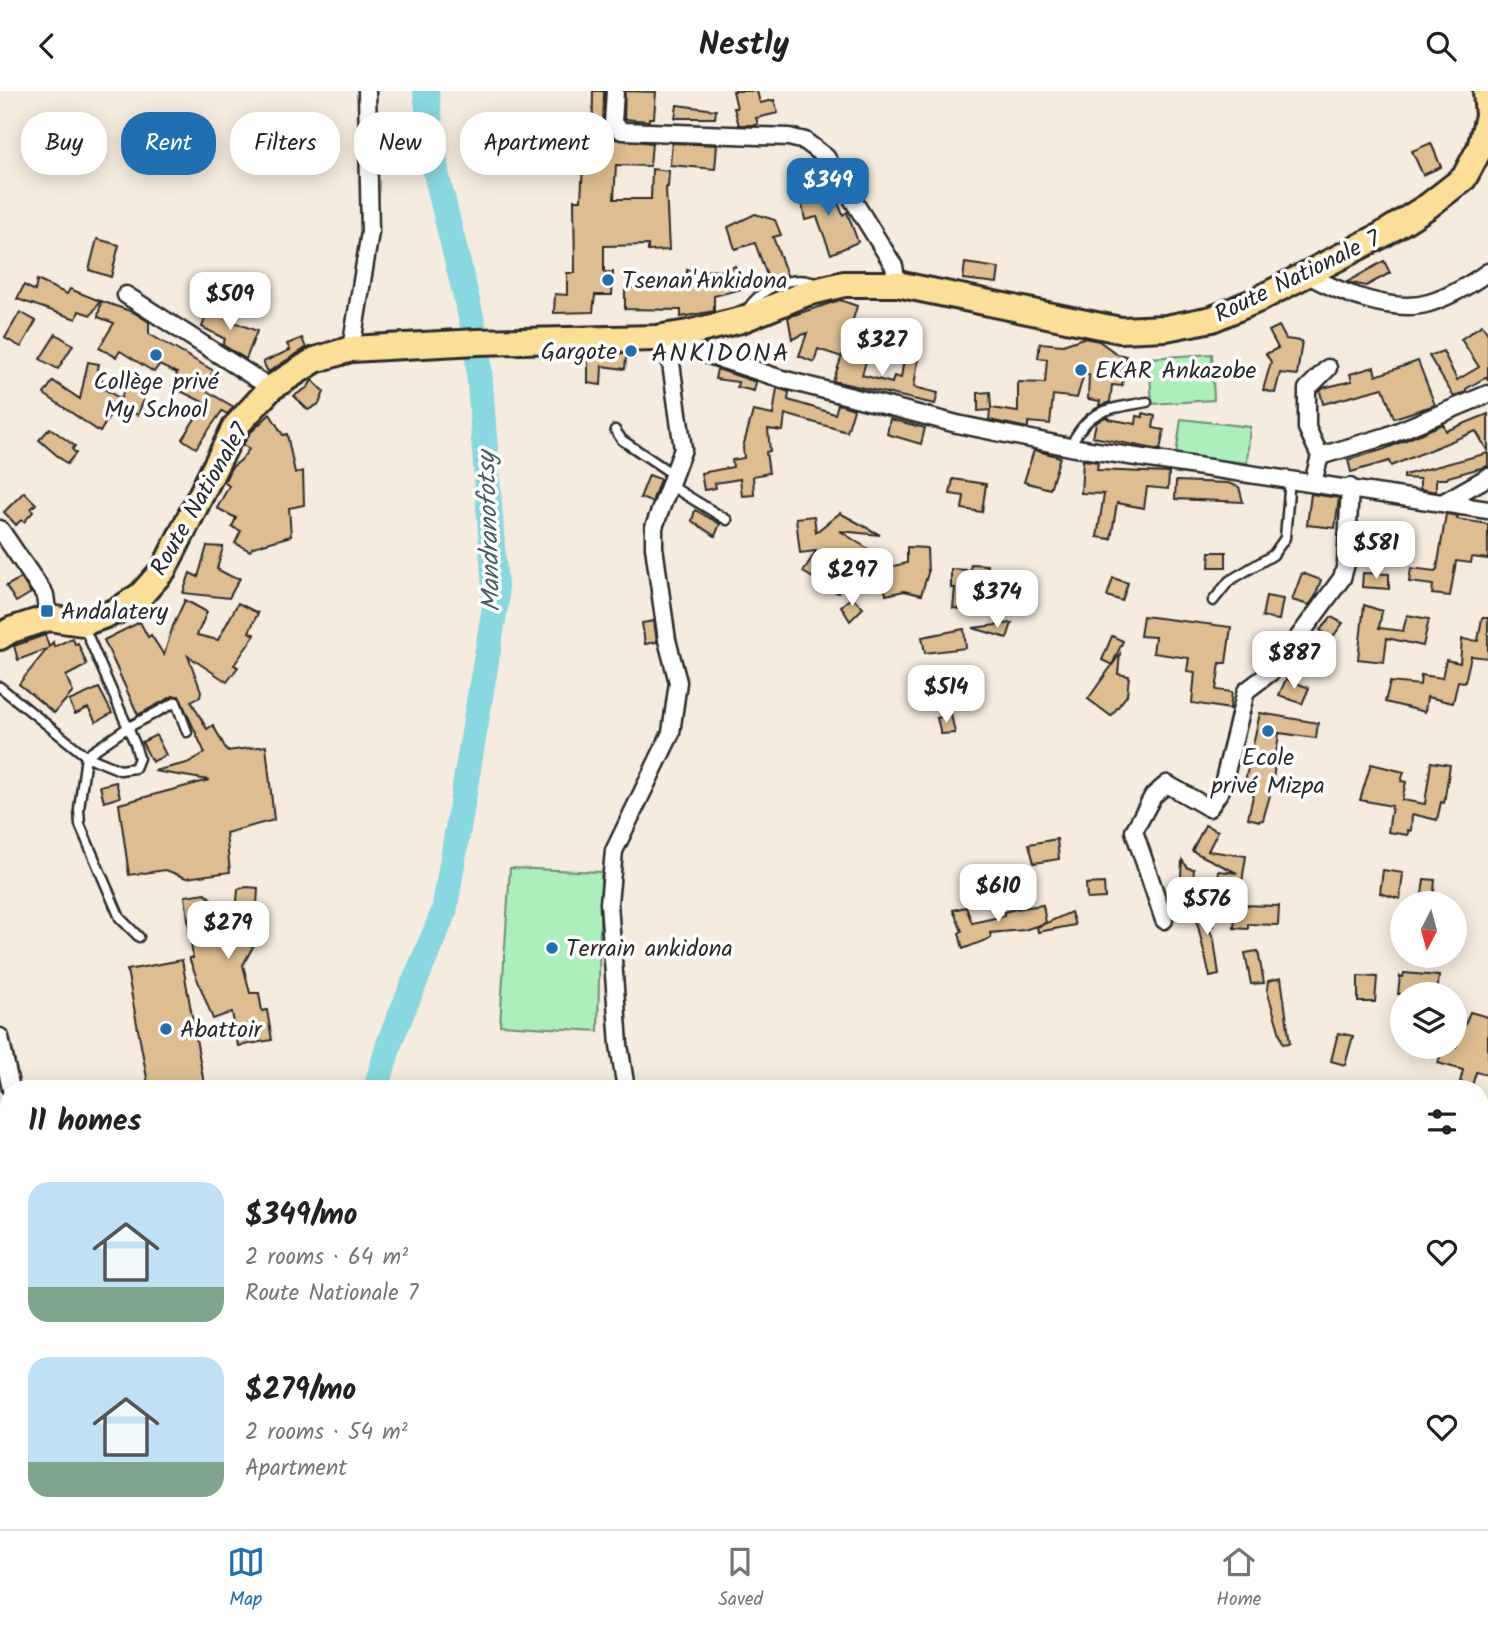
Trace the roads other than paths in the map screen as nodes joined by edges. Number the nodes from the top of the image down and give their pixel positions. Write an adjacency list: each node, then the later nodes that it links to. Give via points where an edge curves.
1 (367, 91): 9 (street, via 370,232)
2 (615, 91): 6 (street, via 613,123 622,131 805,141 826,157 894,266)
3 (1486, 91): 5 (main road, Route Nationale 7, via 1488,116 1480,148 1464,178 1382,235)
4 (1488, 272): 5 (street, via 1428,304 1388,305 1337,291)
5 (1308, 275): 6 (main road, Route Nationale 7, via 1212,319 1166,328 1119,330)
6 (897, 284): 8 (main road, Route Nationale 7, via 826,288 741,320)
7 (126, 295): 11 (street)
8 (662, 340): 9 (main road, Route Nationale7); 15 (street, via 782,379 957,424); 19 (street, via 683,449)
9 (351, 349): 11 (main road, Route Nationale7, via 315,360)
10 (1328, 368): 16 (street, via 1307,389 1307,428)
11 (271, 387): 28 (main road, Route Nationale7, via 235,427 164,569 141,595 117,611)
12 (1488, 394): 16 (street, via 1387,436)
13 (1147, 402): 15 (lane, via 1088,418)
14 (615, 430): 19 (lane)
15 (1070, 447): 18 (street)
16 (1320, 456): 20 (street)
17 (1488, 477): 22 (street)
18 (1290, 479): 20 (street); 26 (lane, via 1285,538 1273,555 1229,581)
19 (673, 480): 24 (lane); 38 (street, via 654,527 667,640 678,683 671,733 614,851 609,903)
20 (1313, 482): 21 (street)
21 (1350, 487): 22 (street); 34 (street, via 1342,578 1275,669 1246,691 1222,788 1209,808 1167,784 1153,796 1134,831)
22 (1444, 502): 23 (street)
23 (1488, 510)
24 (727, 520)
25 (0, 529): 27 (street, via 45,595)
26 (1213, 601)
27 (48, 618): 28 (main road, Route Nationale7); 29 (main road, Route Nationale7)
28 (83, 623): 31 (lane)
29 (0, 637)
30 (0, 687): 33 (lane)
31 (127, 728): 32 (lane, via 176,702); 33 (lane); 33 (lane, via 139,758 135,768 120,770)
32 (187, 731)
33 (86, 756): 35 (lane, via 80,825 120,918)
34 (1164, 920)
35 (139, 937)
36 (0, 1037): 37 (street)
37 (9, 1080)
38 (625, 1080)

